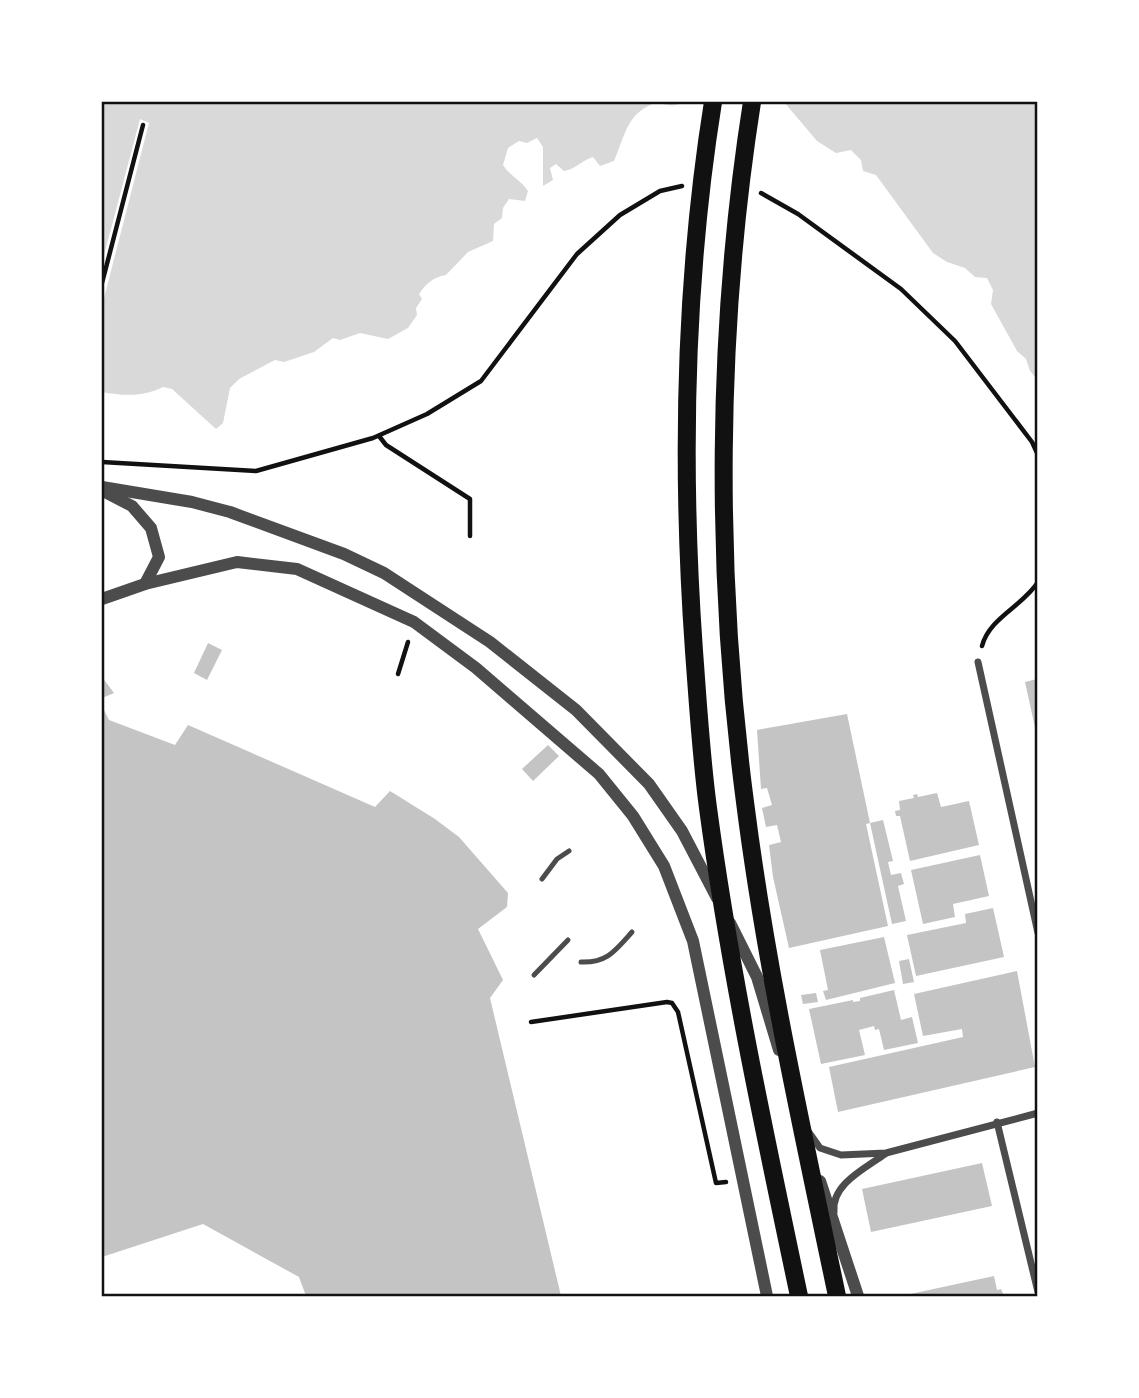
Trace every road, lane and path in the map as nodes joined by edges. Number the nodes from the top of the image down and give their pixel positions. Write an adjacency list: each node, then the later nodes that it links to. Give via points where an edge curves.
1 (713, 102): 36 (main road, via 687,394 694,653 707,806 718,874)
2 (752, 102): 37 (main road, via 734,248 724,395 732,664 754,868)
3 (143, 125): 8 (path)
4 (763, 183): 7 (path)
5 (683, 186): 9 (path, via 660,191 620,215 577,254 481,381)
6 (755, 191): 10 (path, via 798,214 901,289 955,341)
7 (762, 196)
8 (102, 283)
9 (379, 436): 11 (path, via 256,471); 13 (path, via 470,499)
10 (1038, 455)
11 (102, 462)
12 (102, 489): 15 (street, via 132,506 151,528 159,557); 30 (street, via 230,512 344,554 490,642 576,710 649,784 682,831 757,977)
13 (470, 536)
14 (1038, 582): 18 (path, via 985,636)
15 (145, 584): 16 (street); 17 (street, via 237,562 297,569)
16 (102, 599)
17 (414, 622): 19 (path); 35 (street, via 476,668 599,774 633,816 664,866 693,941)
18 (978, 662): 23 (street)
19 (398, 674)
20 (569, 851): 21 (lane)
21 (542, 879)
22 (632, 932): 25 (lane, via 605,959)
23 (1038, 933)
24 (568, 940): 26 (lane)
25 (581, 962)
26 (534, 975)
27 (667, 1002): 28 (path)
28 (531, 1022)
29 (1038, 1112): 31 (street)
30 (801, 1122): 32 (street, via 820,1148 841,1155); 33 (street)
31 (997, 1122): 32 (street); 34 (street)
32 (886, 1153): 33 (street, via 843,1184 834,1205)
33 (836, 1231): 38 (street)
34 (1038, 1292)
35 (767, 1297)
36 (799, 1297)
37 (837, 1297)
38 (858, 1297)

